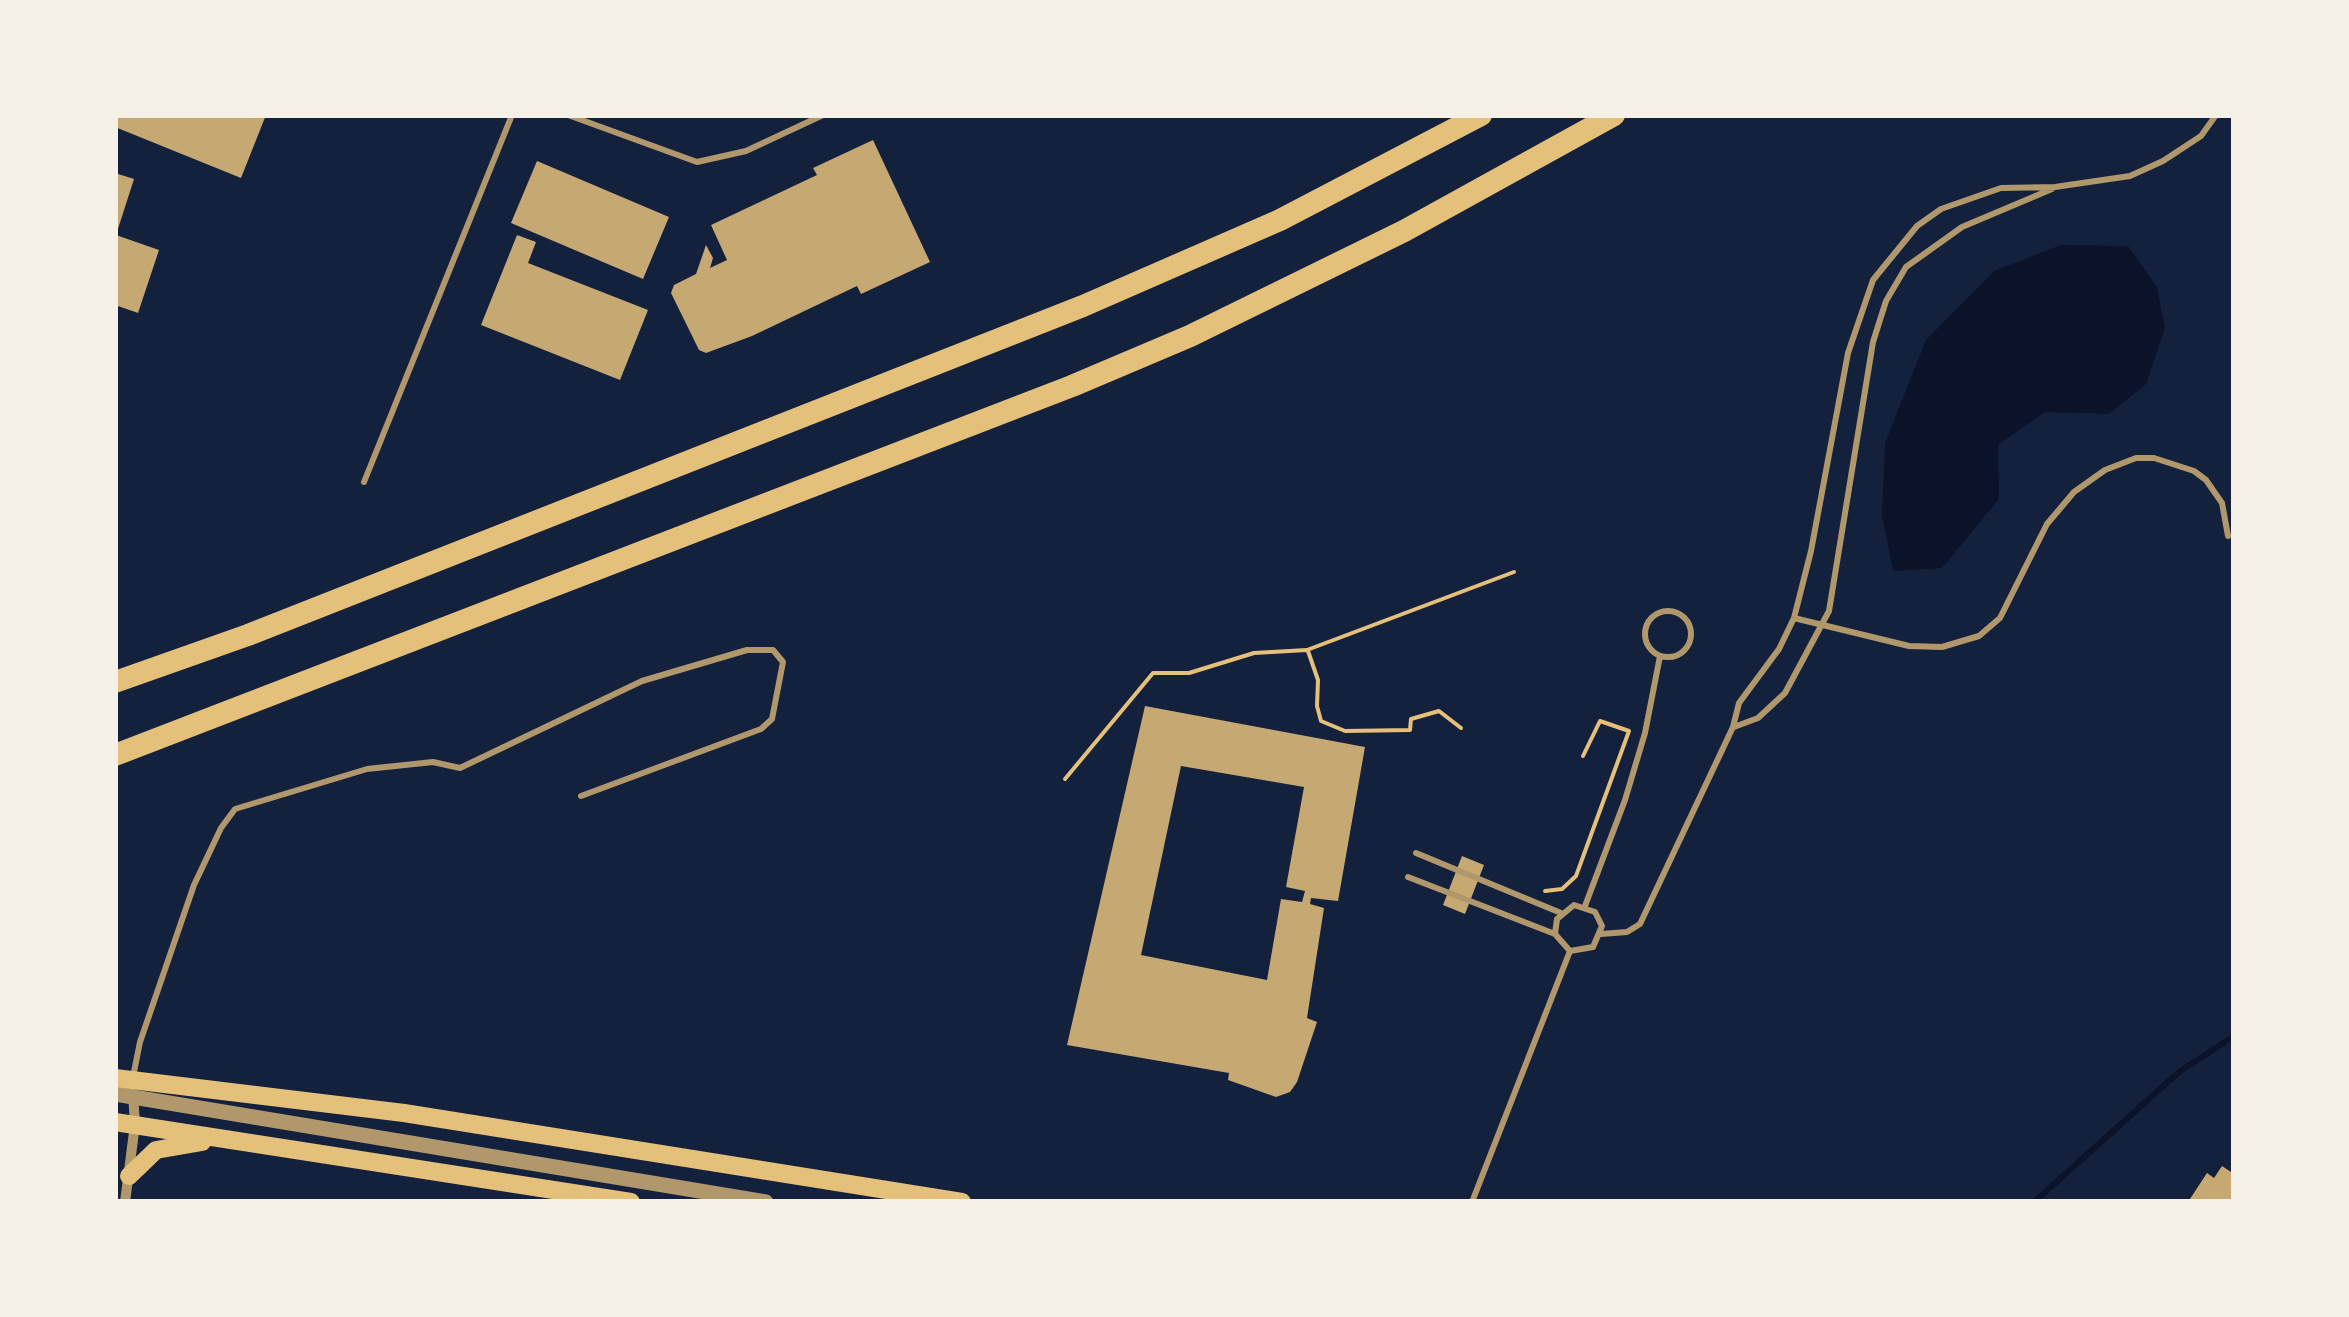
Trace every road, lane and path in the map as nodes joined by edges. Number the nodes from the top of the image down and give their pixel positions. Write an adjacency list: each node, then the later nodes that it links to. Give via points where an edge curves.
1 (512, 115): 8 (lane)
2 (568, 115): 3 (lane, via 697,162 734,155)
3 (823, 115)
4 (1481, 115): 15 (highway, via 1280,220 1083,306)
5 (1614, 115): 18 (highway, via 1404,231 1139,357)
6 (2216, 115): 7 (lane, via 2202,136 2130,176)
7 (2055, 187): 11 (lane, via 2001,188 1940,209 1917,226 1873,280 1848,353); 12 (lane, via 1930,246 1906,267 1886,302 1857,429 1834,592)
8 (364, 482)
9 (2228, 536): 12 (lane, via 2222,503 2206,480 2154,458 2136,458 2074,492 2047,524 2007,607 1979,636 1942,647 1909,646)
10 (1514, 572): 13 (path)
11 (1794, 618): 12 (lane); 16 (lane, via 1739,703)
12 (1822, 626): 16 (lane, via 1785,693 1758,718)
13 (1307, 650): 17 (path, via 1321,721 1345,731 1410,730 1411,719 1439,712); 20 (path, via 1254,653 1189,673 1153,673)
14 (1660, 656): 14 (lane, via 1645,639 1646,624 1671,610 1689,624 1691,639 1675,656); 25 (lane, via 1625,800)
15 (115, 682)
16 (1733, 727): 28 (lane, via 1640,924)
17 (1461, 728)
18 (115, 755)
19 (1583, 756): 24 (path, via 1600,721 1629,731 1576,876 1562,889 1546,890)
20 (1065, 779)
21 (580, 796): 30 (lane, via 761,729 772,719 783,662 773,650 747,650 642,681 460,768 434,762 367,769 235,809 194,885)
22 (1416, 853): 24 (lane)
23 (1408, 877): 27 (lane)
24 (1540, 904): 26 (lane)
25 (1585, 906): 26 (lane); 28 (lane, via 1600,918)
26 (1560, 913): 27 (lane)
27 (1556, 934): 29 (lane)
28 (1602, 934): 29 (lane, via 1586,951)
29 (1570, 951): 40 (lane)
30 (124, 1078): 33 (street); 39 (main road, via 404,1113)
31 (115, 1094): 38 (street)
32 (115, 1122): 33 (main road)
33 (135, 1124): 34 (main road); 35 (street)
34 (238, 1140): 35 (main road, via 166,1145); 37 (main road)
35 (129, 1176): 36 (street)
36 (125, 1202)
37 (631, 1202)
38 (766, 1202)
39 (962, 1202)
40 (1472, 1202)

